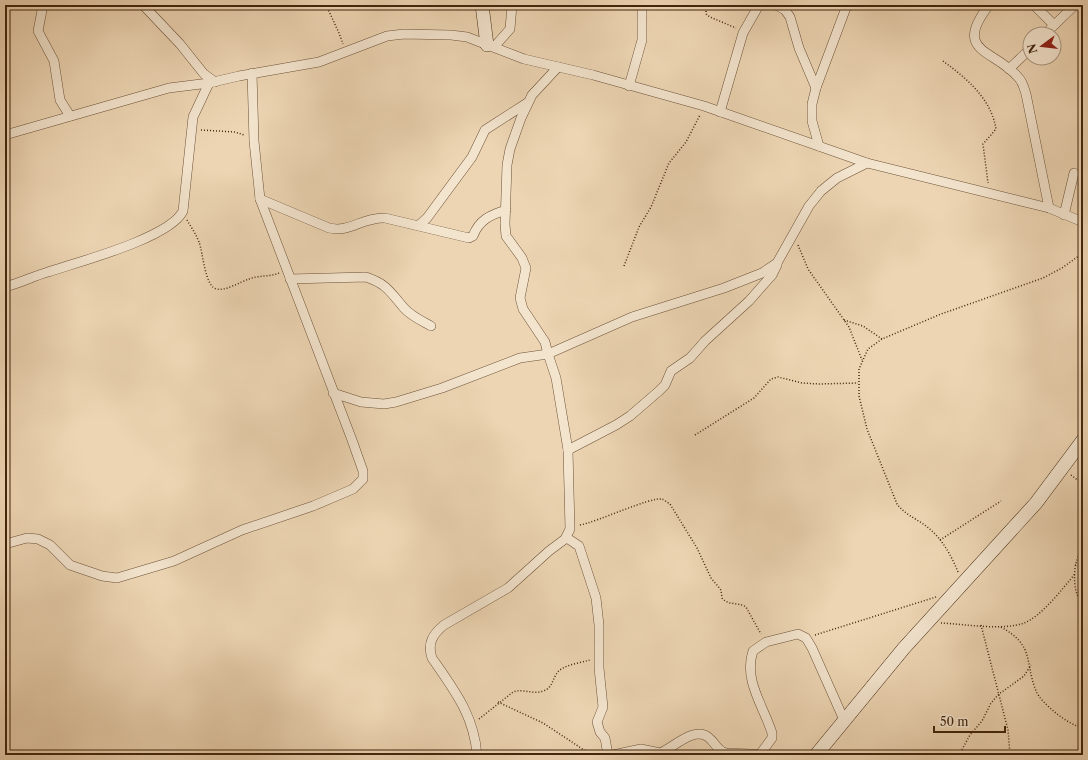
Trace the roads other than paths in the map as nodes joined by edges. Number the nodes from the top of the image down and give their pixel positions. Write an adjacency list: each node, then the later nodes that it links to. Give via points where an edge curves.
1 (43, 5): 23 (street, via 38,31 54,61 60,100)
2 (144, 5): 18 (street)
3 (482, 5): 13 (street)
4 (512, 5): 13 (street, via 510,29)
5 (642, 5): 19 (street, via 642,40)
6 (760, 5): 22 (street, via 743,33)
7 (776, 5): 20 (street, via 785,10 790,17 799,48)
8 (847, 5): 20 (street)
9 (989, 5): 16 (street, via 980,16 974,29 974,37 976,43 990,58)
10 (1034, 5): 12 (street)
11 (1075, 5): 12 (street)
12 (1054, 25)
13 (490, 46): 15 (street, via 524,59); 17 (street, via 467,37 404,34 387,36 319,62)
14 (1022, 57): 16 (street)
15 (558, 66): 19 (street); 21 (street)
16 (1009, 69): 29 (street, via 1022,82 1026,94)
17 (252, 73): 18 (street); 28 (street, via 254,141)
18 (212, 82): 23 (street, via 169,88); 36 (street, via 193,117 183,211 174,223 98,257)
19 (629, 86): 22 (street)
20 (816, 88): 25 (street, via 812,104 812,121)
21 (527, 103): 30 (street, via 510,149); 33 (street, via 485,130 472,157 428,218)
22 (720, 112): 25 (street)
23 (70, 116): 24 (street)
24 (5, 136)
25 (819, 146): 26 (street)
26 (867, 163): 29 (street); 34 (street, via 837,178 821,191 809,206)
27 (1074, 173): 31 (street)
28 (260, 199): 33 (street, via 337,230 373,217); 35 (street)
29 (1049, 208): 31 (street)
30 (506, 210): 33 (street, via 482,220 473,236 469,238); 38 (street, via 506,236 526,268 520,298 523,309 545,342)
31 (1064, 215): 32 (street)
32 (1083, 222)
33 (419, 226)
34 (777, 263): 38 (street, via 762,274 632,318); 41 (street, via 772,275 749,301 690,358 671,371 659,392 625,419)
35 (290, 279): 37 (street, via 366,278 377,281 388,287 412,315); 39 (street)
36 (5, 287)
37 (431, 326)
38 (548, 354): 39 (street, via 520,358 448,386 396,402 361,402); 41 (street, via 556,378)
39 (333, 393): 43 (street, via 363,471 363,479 353,489 297,512 242,530 174,561 117,578 102,576 70,565 50,545 38,539 27,538)
40 (1083, 440): 44 (street, via 1036,503 926,623)
41 (568, 450): 42 (street, via 570,528)
42 (567, 538): 46 (street, via 508,588 444,625 435,632 431,641 429,650 432,658 457,694 472,724); 47 (street, via 579,546 598,612 603,707 597,722 605,738)
43 (5, 544)
44 (844, 720): 45 (street, via 806,638 798,634 766,642 754,652 751,673 753,685 772,733 772,738); 50 (street)
45 (761, 753): 48 (street, via 721,752 708,737 699,735 688,737 660,753 641,749); 49 (street)
46 (477, 755)
47 (608, 755)
48 (613, 755)
49 (774, 755)
50 (816, 755)

